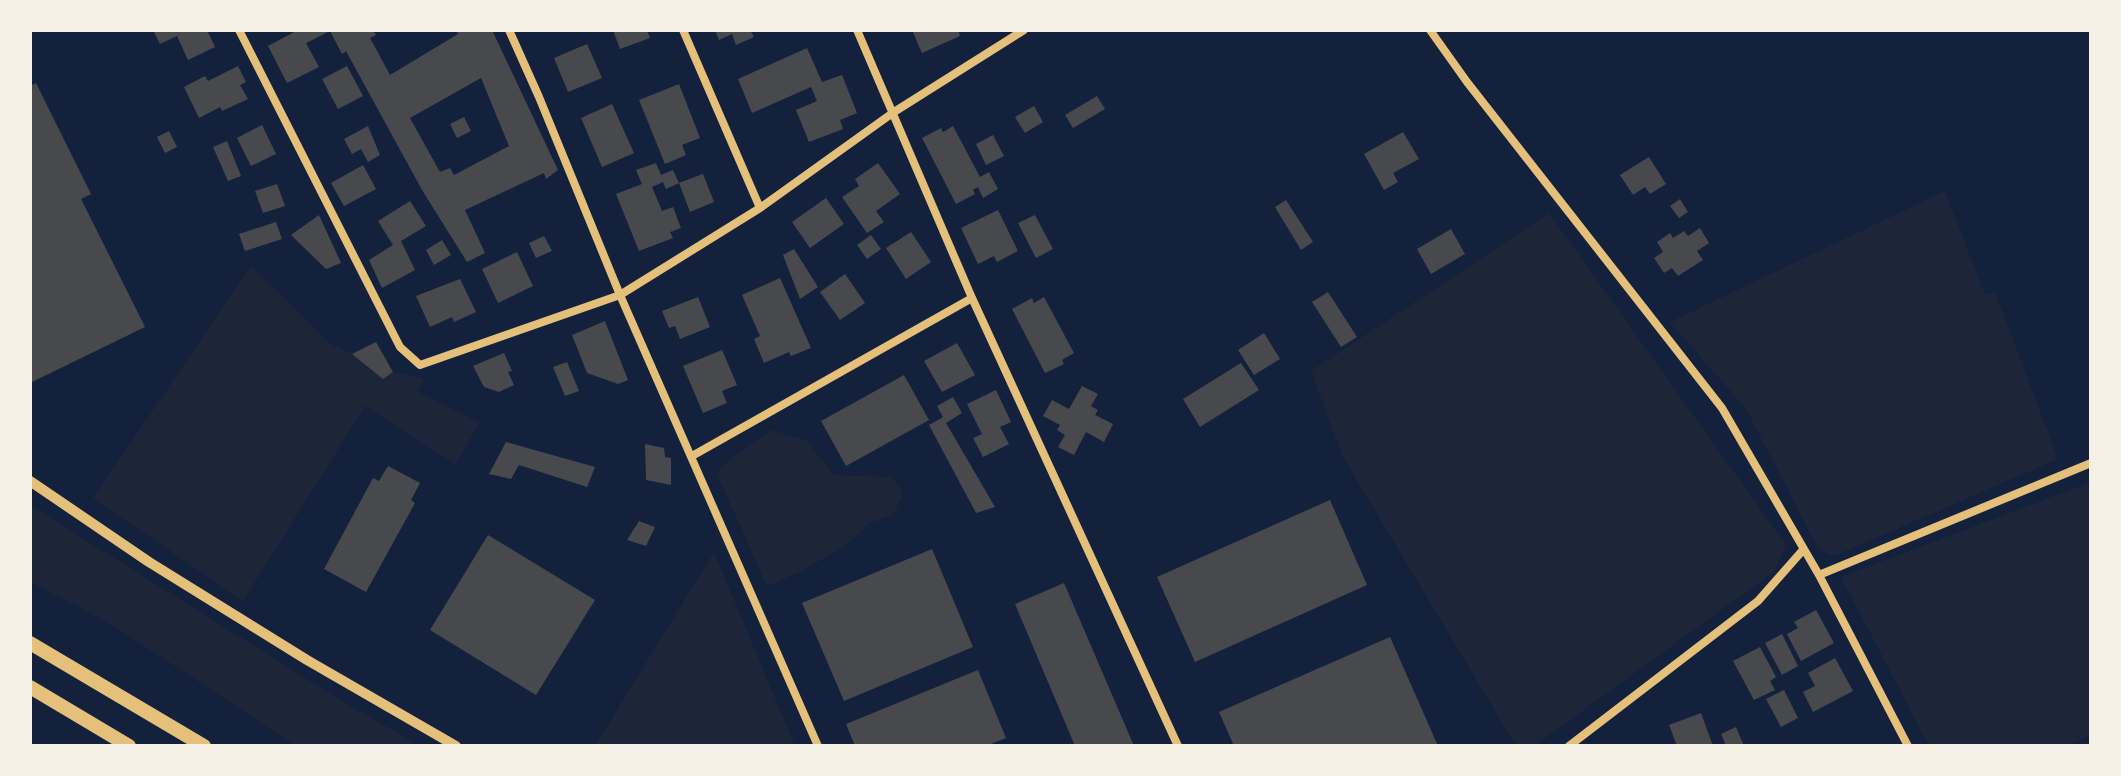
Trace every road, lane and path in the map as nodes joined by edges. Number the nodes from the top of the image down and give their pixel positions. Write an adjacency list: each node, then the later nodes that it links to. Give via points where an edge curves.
1 (239, 30): 9 (street, via 400,347 420,365)
2 (509, 30): 9 (street)
3 (683, 30): 8 (street)
4 (857, 30): 7 (street)
5 (1024, 30): 7 (street)
6 (1430, 30): 14 (street, via 1722,408)
7 (894, 112): 8 (street); 10 (street)
8 (760, 208): 9 (street)
9 (620, 295): 11 (street)
10 (972, 298): 11 (street); 22 (street)
11 (692, 456): 21 (street)
12 (2091, 463): 15 (street)
13 (30, 481): 20 (street, via 162,571)
14 (1803, 550): 15 (street); 23 (street, via 1758,601)
15 (1819, 575): 24 (street)
16 (30, 643): 19 (highway)
17 (30, 687): 18 (highway)
18 (129, 746)
19 (204, 746)
20 (456, 746)
21 (818, 746)
22 (1178, 746)
23 (1569, 746)
24 (1908, 746)

